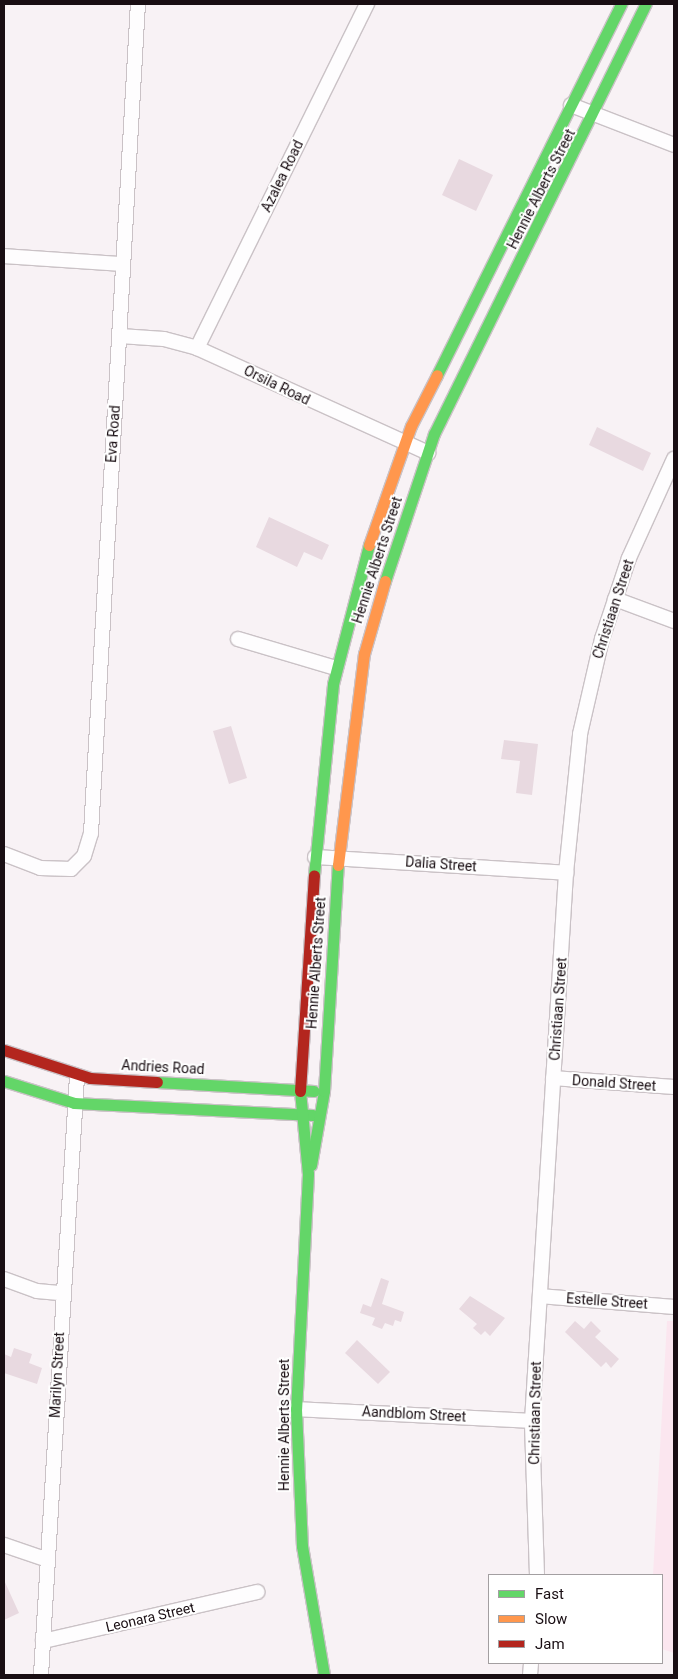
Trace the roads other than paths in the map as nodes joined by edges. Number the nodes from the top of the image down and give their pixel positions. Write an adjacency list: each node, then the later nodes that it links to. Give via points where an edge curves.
1 (138, 4): 9 (street, Eva Road)
2 (367, 4): 11 (street, Azalea Road)
3 (621, 4): 5 (street, Hennie Alberts Street)
4 (646, 4): 6 (street, Hennie Alberts Street)
5 (571, 105): 6 (street); 12 (street, Hennie Alberts Street)
6 (594, 116): 7 (street); 13 (street, Hennie Alberts Street)
7 (674, 145)
8 (4, 256): 9 (street)
9 (120, 264): 10 (street, Eva Road)
10 (120, 336): 11 (street, Orsila Road, via 164,339); 19 (street, Eva Road, via 100,613 91,834 80,862 57,871)
11 (197, 348): 12 (street, Orsila Road)
12 (403, 446): 13 (street, Orsila Road); 18 (street, Hennie Alberts Street, via 364,558)
13 (428, 453): 21 (street, Hennie Alberts Street, via 366,647)
14 (674, 459): 15 (street, Christiaan Street, via 636,538)
15 (615, 599): 16 (street); 22 (street, Christiaan Street, via 582,726)
16 (674, 621)
17 (238, 639): 18 (street)
18 (336, 668): 20 (street, Hennie Alberts Street)
19 (4, 854)
20 (315, 857): 21 (street, Dalia Street); 28 (street, Hennie Alberts Street)
21 (338, 858): 22 (street, Dalia Street); 29 (street, Hennie Alberts Street)
22 (566, 873): 25 (street, Christiaan Street)
23 (4, 1050): 24 (street, Andries Road)
24 (77, 1076): 28 (street, Andries Road); 30 (street, Marilyn Street)
25 (553, 1078): 27 (street, Donald Street); 36 (street, Christiaan Street)
26 (4, 1081): 30 (street)
27 (674, 1087)
28 (300, 1091): 29 (street, Andries Road); 32 (street, Hennie Alberts Street)
29 (324, 1091): 31 (street, Hennie Alberts Street)
30 (74, 1103): 32 (street); 35 (street, Marilyn Street)
31 (322, 1115): 32 (street); 33 (street, Hennie Alberts Street)
32 (299, 1116): 33 (street, Hennie Alberts Street)
33 (308, 1174): 38 (street, Hennie Alberts Street)
34 (4, 1279): 35 (street, via 37,1291)
35 (62, 1293): 41 (street, Marilyn Street)
36 (540, 1296): 37 (street, Estelle Street); 39 (street, Christiaan Street)
37 (674, 1307)
38 (296, 1409): 39 (street, Aandblom Street); 46 (street, Hennie Alberts Street, via 302,1546)
39 (532, 1421): 42 (street, Christiaan Street)
40 (4, 1545): 41 (street)
41 (45, 1559): 44 (street, Marilyn Street)
42 (537, 1574)
43 (257, 1592): 44 (street, Leonara Street)
44 (43, 1641): 45 (street, Marilyn Street)
45 (41, 1675)
46 (324, 1675)

